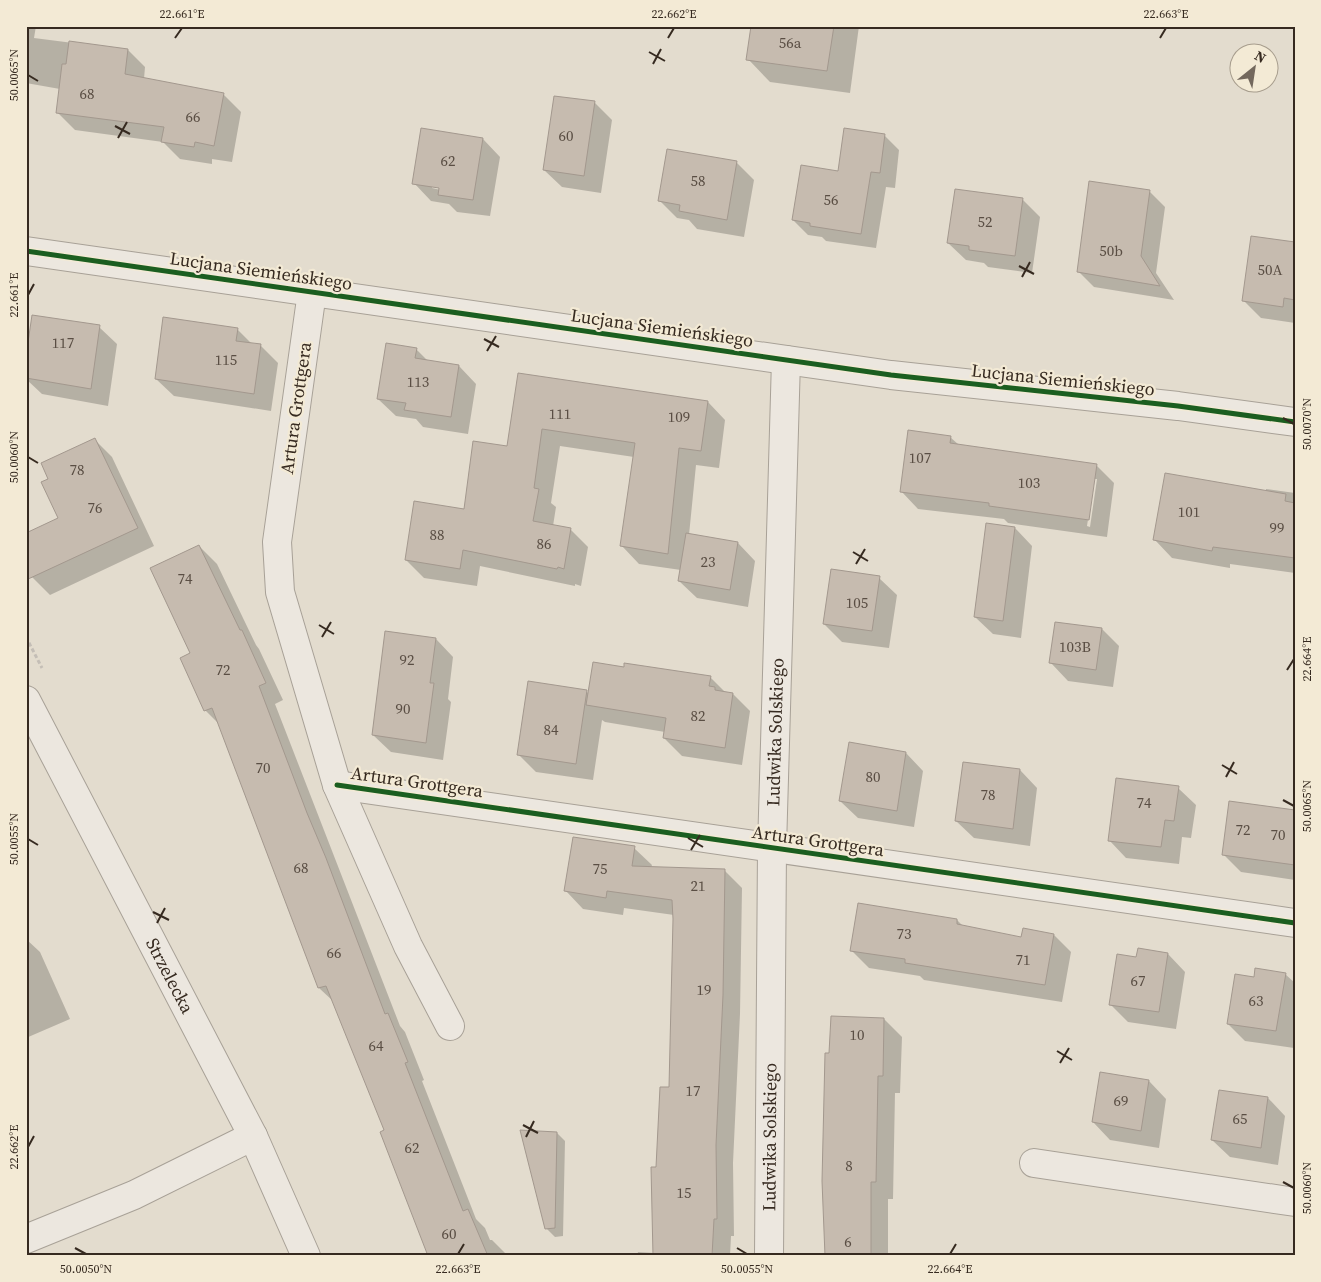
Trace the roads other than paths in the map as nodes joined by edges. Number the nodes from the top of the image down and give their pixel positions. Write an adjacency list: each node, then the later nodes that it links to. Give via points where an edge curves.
1 (26, 251): 2 (street, Lucjana Siemieńskiego)
2 (312, 292): 3 (street, Lucjana Siemieńskiego); 6 (street, Artura Grottgera, via 277,542 280,592)
3 (786, 360): 4 (street, Lucjana Siemieńskiego); 7 (street, Ludwika Solskiego)
4 (1295, 422)
5 (26, 700): 10 (street, Strzelecka)
6 (337, 785): 7 (street, Artura Grottgera); 9 (street, Artura Grottgera, via 408,946)
7 (772, 848): 8 (street, Artura Grottgera); 15 (street, Ludwika Solskiego)
8 (1295, 922)
9 (450, 1026)
10 (253, 1136): 13 (street, via 134,1195); 14 (street, Strzelecka)
11 (1034, 1163): 12 (street)
12 (1295, 1202)
13 (26, 1239)
14 (306, 1256)
15 (769, 1256)

